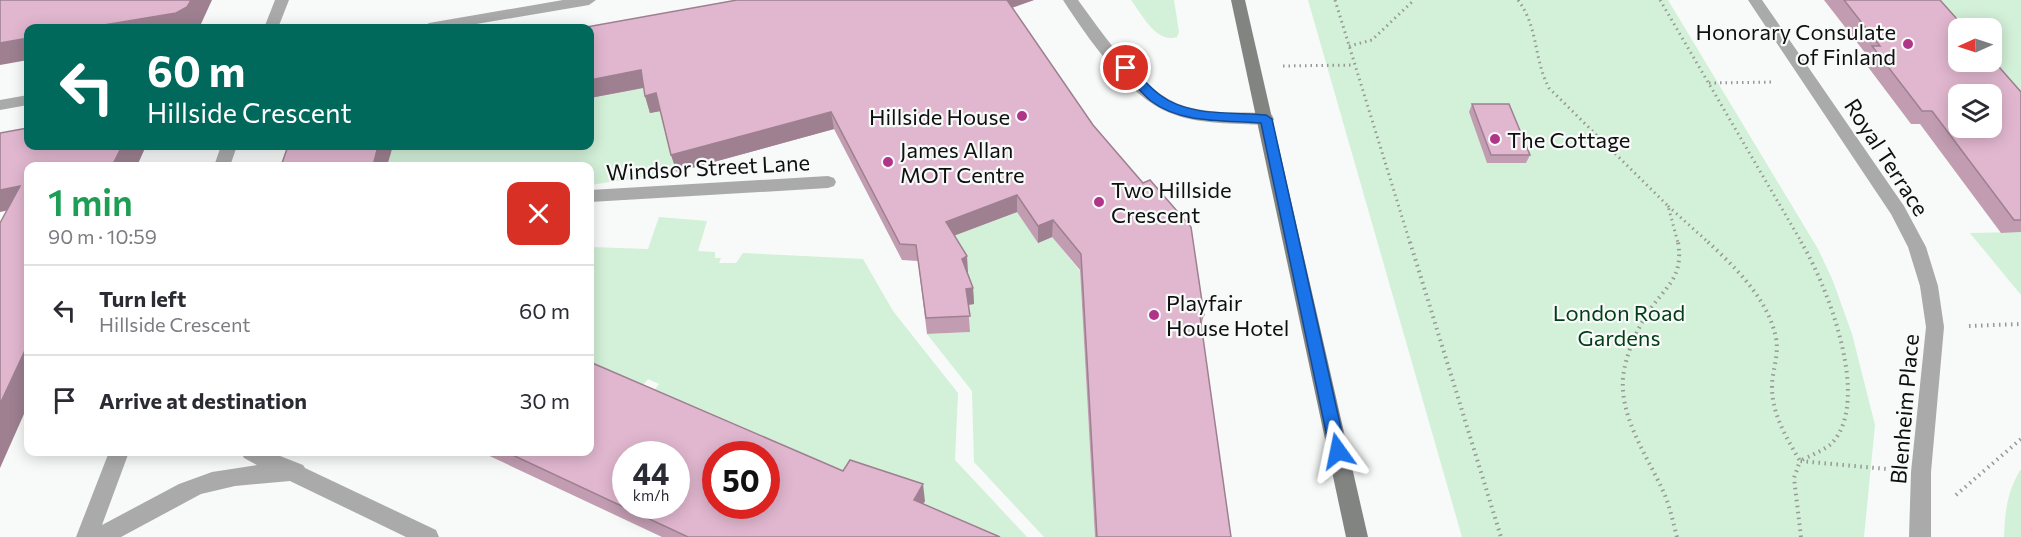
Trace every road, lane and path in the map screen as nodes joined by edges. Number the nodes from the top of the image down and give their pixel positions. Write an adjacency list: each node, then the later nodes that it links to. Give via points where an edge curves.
1 (282, 0): 10 (street)
2 (589, 0): 11 (street)
3 (1070, 0): 19 (street, via 1113,55 1161,102 1193,114)
4 (1239, 0): 14 (main road)
5 (1335, 0): 12 (path)
6 (1414, 0): 12 (path, via 1372,39)
7 (1518, 0): 22 (path, via 1535,28 1536,61 1549,88)
8 (1660, 0): 16 (path)
9 (1755, 0): 15 (street, Royal Terrace)
10 (273, 24)
11 (452, 24)
12 (1349, 46): 13 (path)
13 (1354, 65): 14 (path); 37 (path)
14 (1254, 66): 19 (main road)
15 (1810, 82): 16 (path); 23 (street, Royal Terrace, via 1898,211 1917,247)
16 (1709, 83): 29 (path, via 1811,258 1837,324 1846,363 1847,414 1832,443)
17 (24, 101): 18 (street)
18 (0, 105)
19 (1266, 119): 36 (main road)
20 (828, 182): 21 (street, Windsor Street Lane)
21 (594, 196)
22 (1668, 206): 29 (path, via 1745,282 1769,315 1778,347 1773,402 1779,424); 38 (path, via 1675,225 1678,271 1662,298 1647,313 1623,377 1633,427 1665,496)
23 (1929, 286): 25 (street, Blenheim Place)
24 (2021, 324): 25 (path)
25 (1935, 327): 31 (street, Blenheim Place)
26 (2021, 439): 32 (path)
27 (117, 456): 33 (street)
28 (260, 456): 30 (street)
29 (1800, 461): 31 (path); 39 (path, via 1794,478)
30 (296, 471): 34 (street, via 249,474 199,485 118,530); 35 (street)
31 (1921, 472): 32 (street, Blenheim Place)
32 (1920, 531)
33 (87, 537)
34 (96, 537)
35 (428, 537)
36 (1357, 537)
37 (1501, 537)
38 (1677, 537)
39 (1801, 537)

